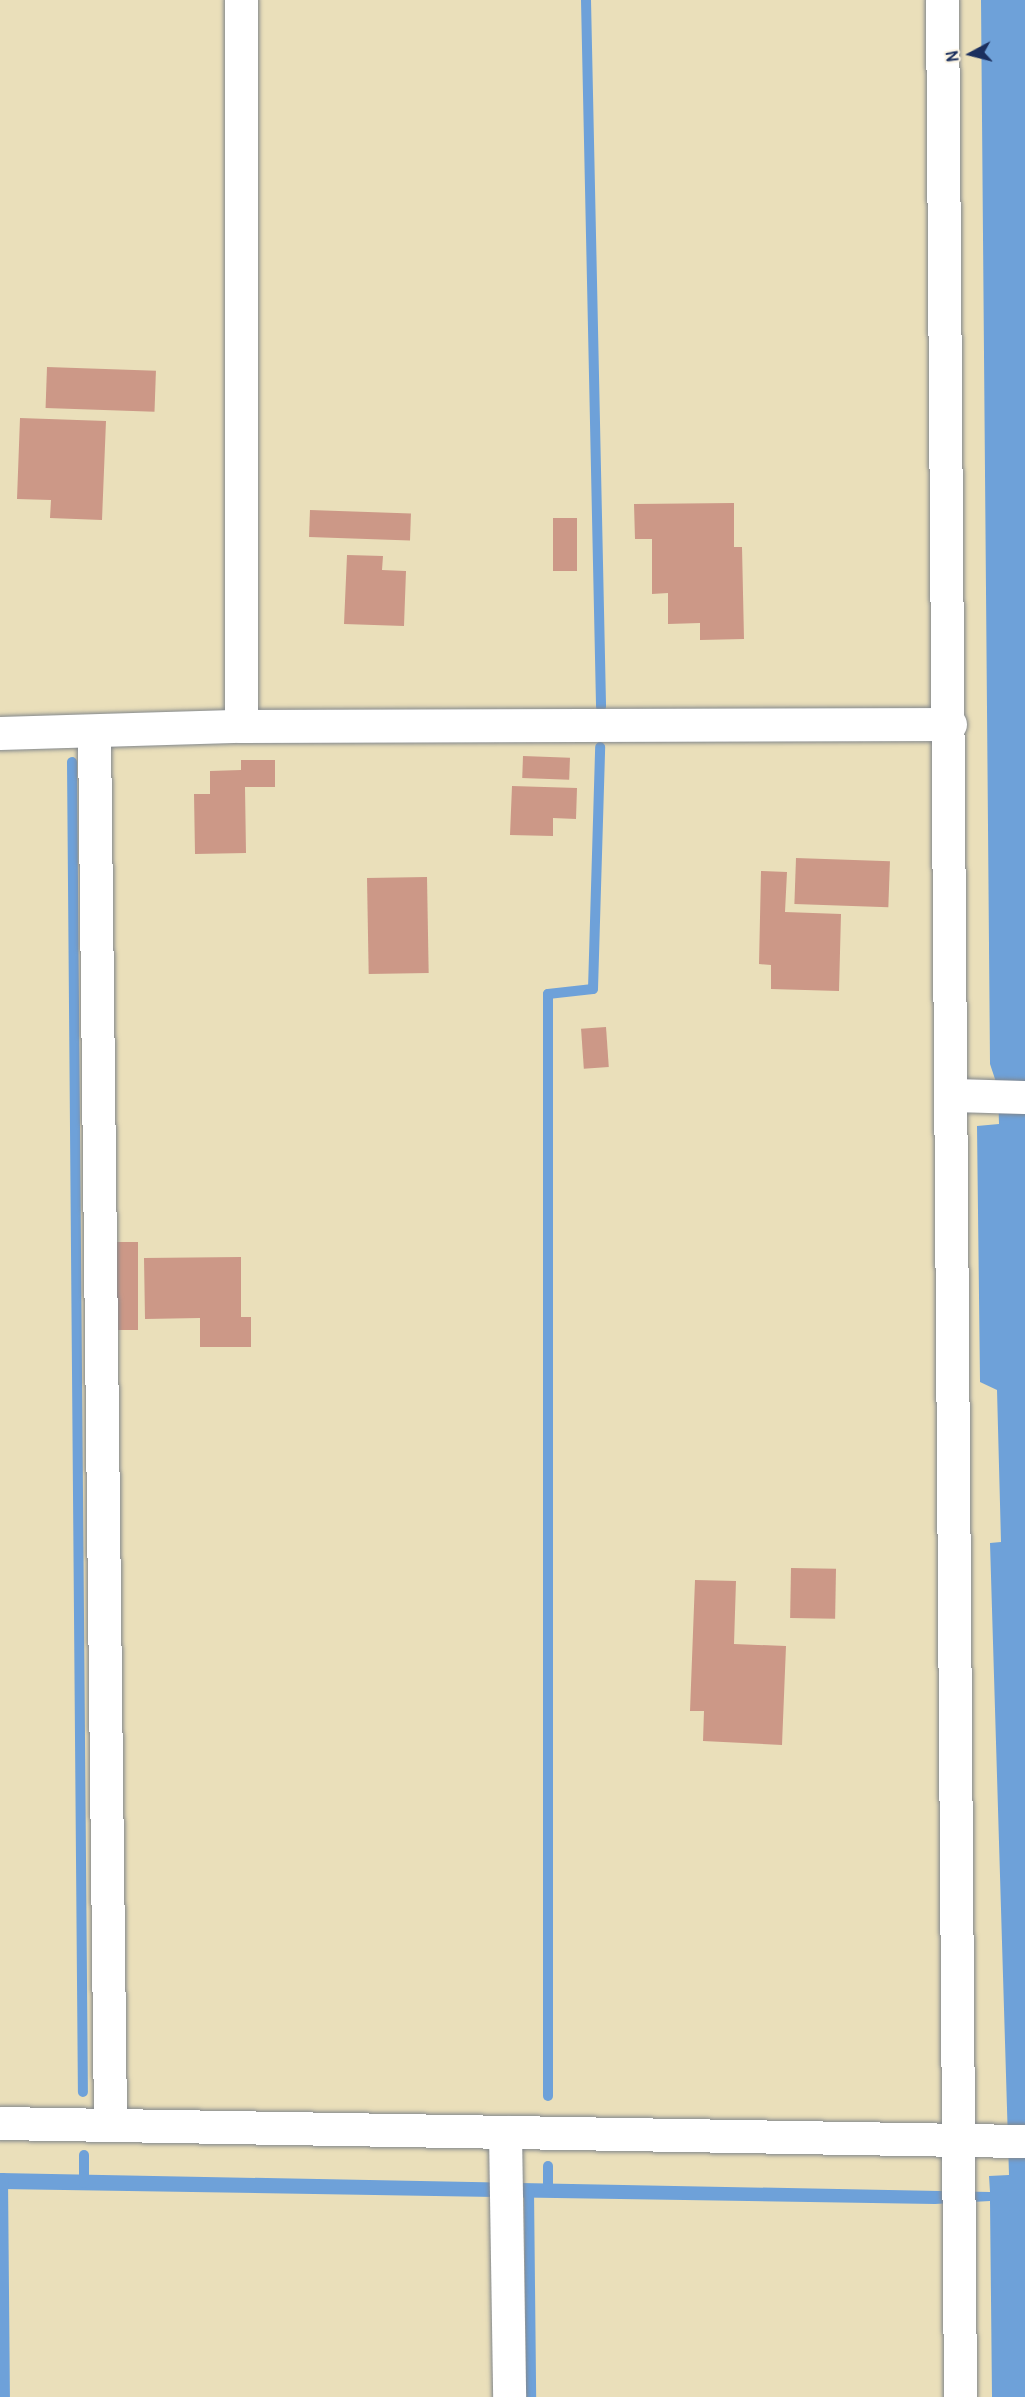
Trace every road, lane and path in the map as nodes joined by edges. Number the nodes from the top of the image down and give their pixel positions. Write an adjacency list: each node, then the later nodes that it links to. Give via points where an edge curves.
1 (241, 0): 4 (street)
2 (942, 0): 3 (street)
3 (950, 724): 4 (street); 7 (street)
4 (241, 726): 5 (street)
5 (94, 732): 6 (street); 10 (street)
6 (0, 733)
7 (952, 1095): 8 (street); 12 (street)
8 (1025, 1097)
9 (0, 2123): 10 (street)
10 (110, 2125): 11 (street)
11 (505, 2132): 12 (street); 14 (street)
12 (957, 2140): 13 (street); 15 (street)
13 (1015, 2141)
14 (508, 2397)
15 (960, 2397)

